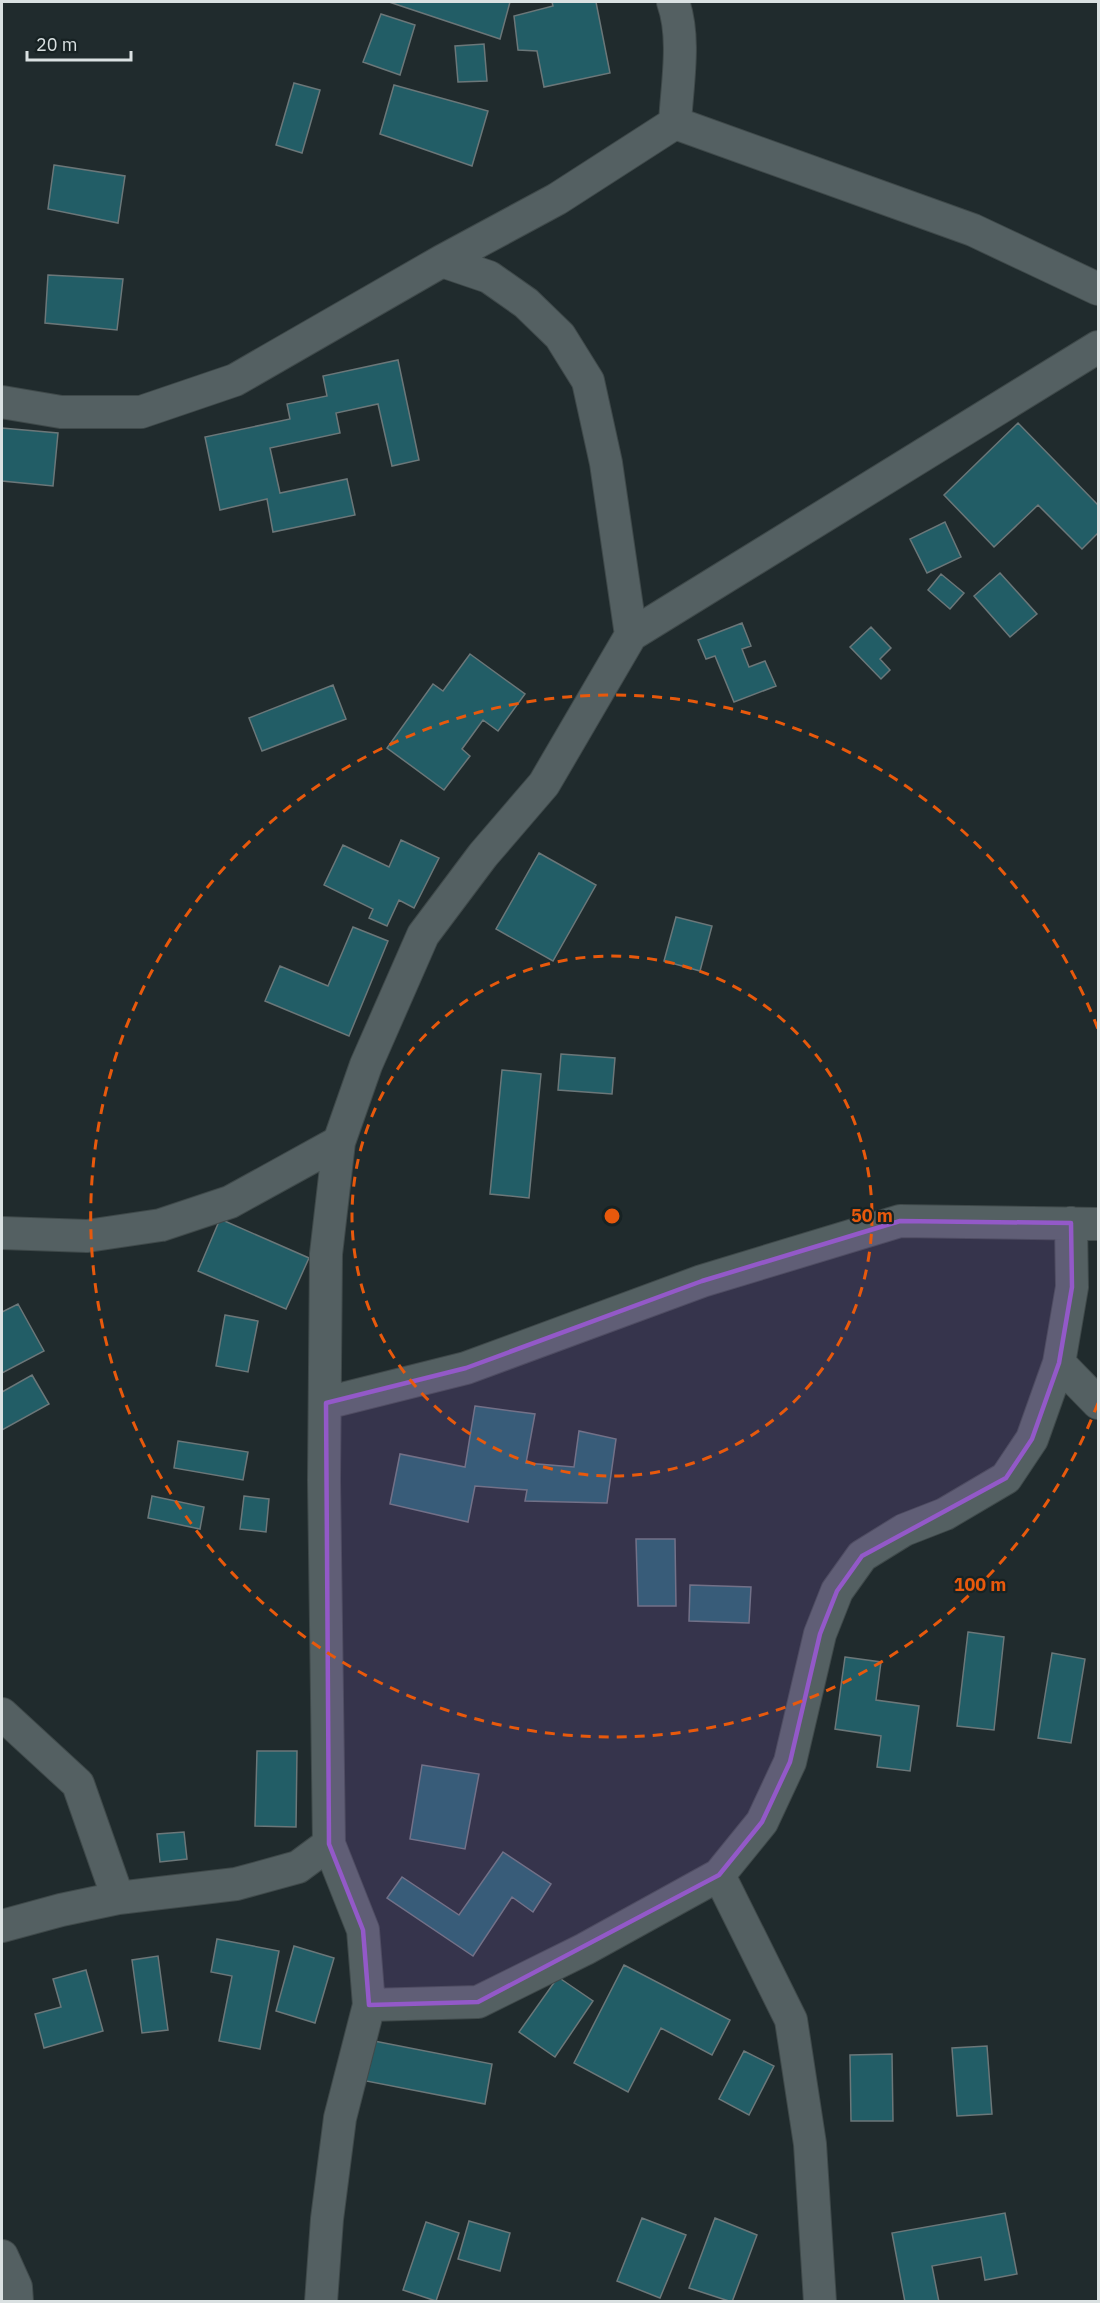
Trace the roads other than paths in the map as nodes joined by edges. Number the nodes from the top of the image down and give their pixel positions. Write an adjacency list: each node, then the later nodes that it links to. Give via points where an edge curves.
1 (673, 2): 2 (street, via 678,52)
2 (675, 123): 3 (street, via 557,199); 4 (street, via 973,230)
3 (442, 261): 6 (street, via 235,380 141,412 61,412); 7 (street, via 489,277 526,303 560,336 588,381 606,463)
4 (1098, 289)
5 (1098, 347): 7 (street)
6 (2, 402)
7 (631, 635): 8 (street, via 544,784 483,855 423,935 366,1065)
8 (339, 1142): 10 (street, via 230,1202 161,1225 87,1236); 12 (street, via 326,1254)
9 (1085, 1224): 11 (street); 12 (street, via 900,1221 702,1281 466,1368)
10 (2, 1233)
11 (1059, 1362): 13 (street); 16 (street, via 1032,1439 1006,1478 862,1556 837,1591 820,1634 790,1762 762,1822)
12 (326, 1403): 15 (street)
13 (1098, 1403)
14 (2, 1714): 17 (street, via 78,1784)
15 (329, 1844): 17 (street, via 298,1867 236,1884); 19 (street, via 363,1930)
16 (719, 1875): 19 (street, via 478,2002); 23 (street, via 791,2020 810,2144)
17 (118, 1898): 18 (street)
18 (2, 1926)
19 (369, 2005): 22 (street, via 340,2118)
20 (2, 2256): 21 (street, via 16,2287)
21 (17, 2301)
22 (321, 2301)
23 (820, 2301)

